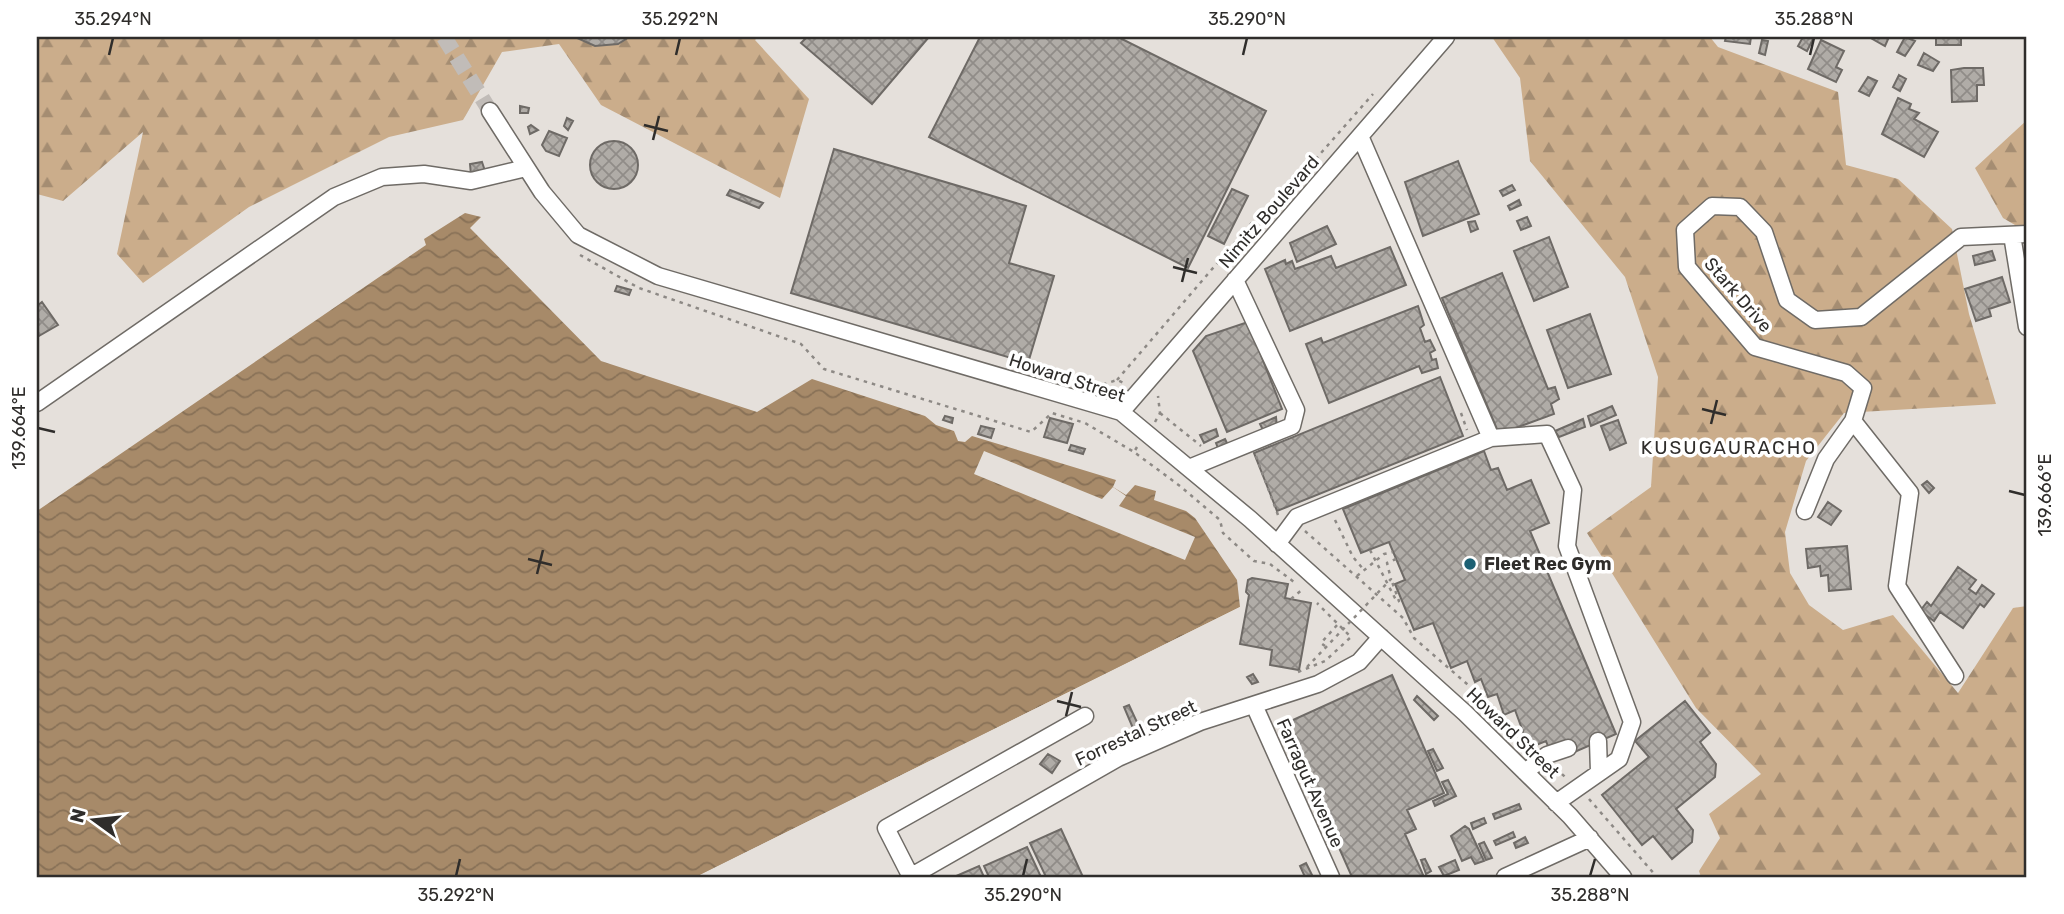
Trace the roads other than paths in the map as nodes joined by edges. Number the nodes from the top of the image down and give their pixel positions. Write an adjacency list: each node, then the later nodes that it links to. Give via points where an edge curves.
1 (1446, 37): 3 (street, Nimitz Boulevard)
2 (490, 111): 4 (street, Howard Street)
3 (1360, 136): 6 (street, Nimitz Boulevard); 11 (street)
4 (526, 168): 8 (street, via 471,181 424,174 382,177 334,197); 9 (street, Howard Street, via 578,235 658,276)
5 (2020, 234): 7 (street); 10 (street, Stark Drive, via 1961,237 1861,317 1815,320 1787,300 1764,233 1740,207 1712,206 1685,230 1687,267 1755,348 1846,373 1863,388)
6 (1235, 280): 9 (street, Nimitz Boulevard); 12 (street, via 1296,410 1292,426)
7 (2027, 327)
8 (37, 403)
9 (1121, 412): 12 (street, Howard Street)
10 (1853, 421): 13 (street, via 1825,459); 16 (street, via 1910,493 1897,586)
11 (1491, 438): 14 (street, via 1297,517); 22 (street, via 1547,434 1573,490 1567,546 1632,722 1619,759)
12 (1189, 468): 14 (street, Howard Street)
13 (1805, 512)
14 (1278, 544): 15 (street, Howard Street)
15 (1381, 637): 17 (street, Forrestal Street, via 1359,662 1318,684); 21 (street, Howard Street)
16 (1955, 676)
17 (1254, 705): 26 (street, Forrestal Street, via 1214,712 1118,758); 27 (street, Farragut Avenue)
18 (1085, 716): 26 (street, via 886,828)
19 (1598, 741): 22 (street)
20 (1568, 748): 21 (street, via 1547,755)
21 (1525, 772): 23 (street, Howard Street)
22 (1600, 772): 23 (street)
23 (1556, 803): 24 (street, Howard Street)
24 (1590, 838): 25 (street); 28 (street, Howard Street)
25 (1513, 875)
26 (910, 877)
27 (1331, 877)
28 (1623, 877)

